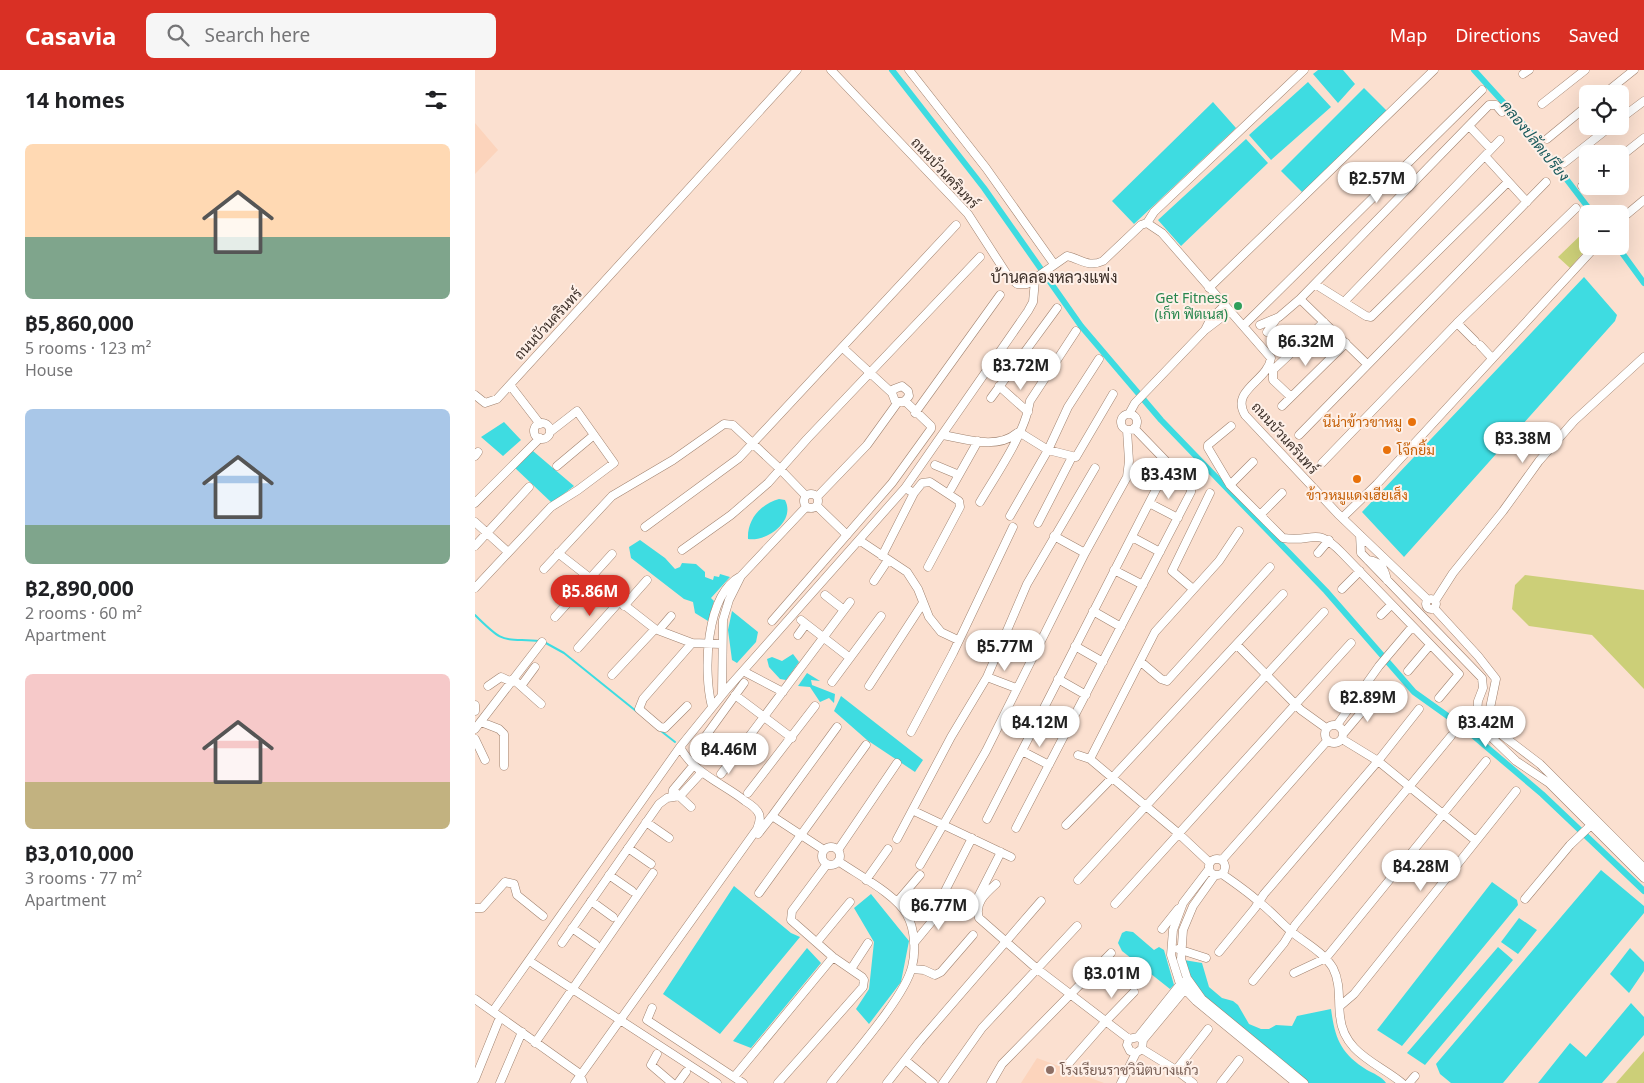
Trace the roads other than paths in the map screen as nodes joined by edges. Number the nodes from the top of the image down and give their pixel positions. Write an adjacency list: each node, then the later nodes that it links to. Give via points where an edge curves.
1 (797, 70): 57 (street, ถนนบัวนครินทร์)
2 (831, 70): 35 (street, ถนนบัวนครินทร์, via 968,214 1008,276 1017,284 1027,284)
3 (910, 70): 34 (street, via 986,168)
4 (1304, 70): 30 (street, via 1154,212)
5 (1434, 70): 37 (street)
6 (1585, 70): 11 (street)
7 (1634, 70): 8 (street)
8 (1615, 85)
9 (1482, 90): 46 (street)
10 (1644, 101): 13 (street)
11 (1542, 104)
12 (1502, 112): 15 (street, via 1489,105)
13 (1629, 112)
14 (1579, 113): 18 (street)
15 (1469, 126): 20 (street); 36 (street)
16 (1600, 135): 23 (street)
17 (1644, 138): 21 (street)
18 (1547, 139)
19 (1500, 140): 20 (street)
20 (1491, 149): 22 (street)
21 (1629, 150)
22 (1485, 156): 24 (street); 40 (street)
23 (1564, 163)
24 (1508, 182): 27 (street); 40 (street, via 1371,317)
25 (1546, 182): 27 (street)
26 (1644, 200): 29 (street)
27 (1527, 202): 55 (street)
28 (1576, 208): 45 (street)
29 (1629, 212)
30 (1147, 223): 34 (street, via 1103,261 1083,263 1067,256); 37 (street, ถนนบัวนครินทร์, via 1162,233)
31 (956, 225): 51 (street)
32 (1588, 255): 53 (street)
33 (980, 257): 56 (street)
34 (1052, 265): 35 (street)
35 (1037, 277): 75 (street, via 1028,312)
36 (1315, 284): 39 (street); 40 (street)
37 (1209, 288): 42 (street, ถนนบัวนครินทร์)
38 (1000, 295): 67 (street)
39 (1300, 300): 43 (street); 44 (street)
40 (1344, 302)
41 (1057, 308): 58 (street)
42 (1227, 308): 46 (street, ถนนบัวนครินทร์); 68 (street, via 1151,385)
43 (1279, 317): 47 (street); 49 (street)
44 (1323, 322): 50 (street); 62 (street, via 1273,370 1273,380)
45 (1457, 323): 53 (street); 83 (street)
46 (1244, 325): 47 (street, ถนนบัวนครินทร์)
47 (1256, 329): 49 (street, ถนนบัวนครินทร์)
48 (1076, 331): 66 (street, via 1030,401)
49 (1263, 336): 106 (street, ถนนบัวนครินทร์, via 1271,358 1270,367 1245,392 1240,400 1241,408)
50 (1346, 343): 55 (street); 62 (street)
51 (843, 348): 56 (street); 79 (street)
52 (1644, 357): 146 (street, via 1573,421)
53 (1493, 358): 106 (street)
54 (1099, 359): 80 (street, via 1068,407)
55 (1367, 364): 76 (street)
56 (869, 374): 59 (street); 88 (street)
57 (509, 385): 61 (street, ถนนบัวนครินทร์, via 491,402 485,403); 69 (street)
58 (999, 386): 63 (street); 66 (street)
59 (892, 393): 64 (street, via 893,398); 64 (street, via 897,387 906,388 909,396)
60 (1113, 394): 81 (street, via 1079,455)
61 (475, 395)
62 (1291, 397): 65 (street)
63 (991, 398)
64 (902, 402): 67 (street); 98 (street, via 867,445)
65 (1282, 406)
66 (1028, 412): 73 (street)
67 (915, 413): 114 (street, via 931,429 892,483)
68 (1129, 414): 71 (street, via 1137,419); 71 (street, via 1121,419 1122,427)
69 (540, 424): 72 (street, via 547,425); 77 (street, via 535,432)
70 (1231, 426): 90 (street, via 1208,448)
71 (1131, 429): 84 (street); 125 (street, via 1127,477)
72 (550, 432): 74 (street, via 577,411); 77 (street, via 546,438)
73 (1019, 432): 78 (street, via 1002,442); 80 (street); 99 (street)
74 (594, 435): 86 (street); 122 (street, via 614,463 551,507)
75 (943, 435): 78 (street); 92 (street)
76 (1299, 436)
77 (540, 438): 100 (street)
78 (978, 441): 89 (street)
79 (752, 443): 88 (street); 110 (street, via 729,467); 123 (street, via 733,425 724,424 613,496)
80 (1048, 450): 81 (street); 105 (street)
81 (1072, 457): 109 (street)
82 (1253, 462): 90 (street)
83 (1322, 463)
84 (1169, 464): 101 (street); 107 (street, via 1192,489)
85 (935, 465): 89 (street)
86 (557, 466)
87 (1095, 468): 116 (street)
88 (780, 469): 97 (street); 121 (street, via 756,495)
89 (959, 475): 93 (street)
90 (1231, 485): 104 (street)
91 (529, 487): 113 (street)
92 (905, 488): 94 (street); 118 (street)
93 (951, 489)
94 (914, 493): 128 (street); 129 (street, via 921,483 930,482 959,501 960,507)
95 (1210, 493): 140 (street, via 1172,571)
96 (1282, 493): 104 (street)
97 (806, 496): 98 (street, via 813,494); 103 (street, via 803,502)
98 (817, 497): 102 (street)
99 (980, 502)
100 (475, 503)
101 (1149, 503): 107 (street); 117 (street)
102 (817, 506): 103 (street); 114 (street)
103 (806, 507): 134 (street)
104 (1260, 515): 119 (street, via 1283,538 1295,540 1321,536)
105 (1010, 516)
106 (1343, 517): 115 (street)
107 (1178, 518): 124 (street)
108 (475, 522): 113 (street)
109 (1038, 523)
110 (645, 527)
111 (1013, 527): 162 (street)
112 (1239, 531): 140 (street, via 1219,561)
113 (487, 533): 120 (street); 122 (street)
114 (847, 535): 156 (street)
115 (1360, 535): 146 (street); 247 (street, via 1361,553 1385,568 1387,580 1482,678 1477,713 1487,732 1516,761 1541,776)
116 (1054, 536): 125 (street); 180 (street, via 1027,584)
117 (1132, 537): 124 (street); 132 (street)
118 (859, 540): 128 (street); 176 (street)
119 (1329, 540): 126 (street); 133 (street)
120 (475, 546)
121 (682, 550)
122 (508, 552): 139 (street)
123 (558, 552): 131 (street); 135 (street)
124 (1160, 552): 138 (street)
125 (1085, 553): 188 (street)
126 (1318, 553)
127 (612, 554): 135 (street)
128 (885, 558): 137 (street); 145 (street, via 907,572)
129 (928, 567)
130 (1270, 567): 174 (street, via 1167,680 1161,679)
131 (544, 568)
132 (1114, 570): 138 (street); 150 (street)
133 (1360, 571): 141 (street); 148 (street)
134 (741, 576): 166 (street, via 723,590); 167 (street, via 723,620)
135 (591, 577): 147 (street); 155 (street)
136 (647, 580): 147 (street)
137 (874, 580)
138 (1143, 585): 157 (street)
139 (475, 588)
140 (1193, 589): 174 (street, via 1155,632)
141 (1342, 589)
142 (1283, 594): 168 (street)
143 (825, 596): 149 (street)
144 (850, 602): 149 (street)
145 (923, 603): 162 (street, via 941,632); 187 (street)
146 (1432, 603): 265 (street, via 1496,679 1489,719 1497,732 1540,764)
147 (621, 604): 159 (street); 171 (street)
148 (1391, 605): 152 (street); 158 (street)
149 (844, 610): 161 (street)
150 (1093, 611): 157 (street); 170 (street)
151 (1324, 612): 179 (street)
152 (1381, 615)
153 (671, 616): 159 (street)
154 (881, 616): 172 (street)
155 (555, 617)
156 (772, 621)
157 (1121, 626): 173 (street)
158 (1412, 627): 169 (street); 206 (street, via 1379,666)
159 (657, 630): 164 (street); 178 (street)
160 (798, 635): 161 (street, via 804,622)
161 (824, 638): 172 (street); 189 (street)
162 (958, 640): 211 (street)
163 (542, 642): 181 (street)
164 (692, 643): 166 (street); 198 (street, via 643,699 639,709 665,728)
165 (1351, 643): 197 (street)
166 (710, 644): 167 (street); 200 (street, via 708,676)
167 (721, 644): 190 (street)
168 (1237, 645): 179 (street); 232 (street)
169 (1430, 645): 177 (street); 194 (street, via 1459,674)
170 (1075, 646): 173 (street); 182 (street)
171 (578, 648)
172 (850, 658): 183 (street)
173 (1103, 662): 191 (street)
174 (1141, 662): 222 (street)
175 (535, 667): 186 (street)
176 (743, 671): 189 (street); 190 (street)
177 (1408, 671)
178 (612, 675)
179 (1265, 676): 197 (street); 237 (street)
180 (987, 677): 188 (street); 239 (street, via 951,737)
181 (512, 680): 185 (street, via 501,677); 186 (street); 205 (street)
182 (1058, 680): 191 (street); 203 (street)
183 (832, 682)
184 (744, 683): 192 (street)
185 (488, 686)
186 (521, 686): 195 (street)
187 (869, 686)
188 (1017, 688): 244 (street)
189 (783, 692): 204 (street)
190 (723, 694): 200 (street)
191 (1086, 694): 208 (street)
192 (735, 695): 204 (street); 219 (street)
193 (1375, 696): 212 (street)
194 (1439, 698)
195 (541, 704)
196 (475, 705): 202 (street)
197 (1296, 705): 209 (street); 248 (street)
198 (687, 706)
199 (815, 706): 214 (street)
200 (712, 707): 218 (street)
201 (1419, 709): 224 (street)
202 (475, 711)
203 (1041, 714): 208 (street); 220 (street)
204 (763, 717): 214 (street); 231 (street)
205 (481, 722): 210 (street); 227 (street, via 504,734)
206 (1337, 725): 209 (street); 212 (street)
207 (837, 726): 241 (street)
208 (1069, 728): 229 (street)
209 (1326, 728): 216 (street, via 1324,735)
210 (475, 729)
211 (911, 732)
212 (1342, 736): 216 (street, via 1334,744); 224 (street)
213 (1451, 736): 233 (street)
214 (792, 738): 235 (street)
215 (475, 739): 223 (street)
216 (1327, 741): 260 (street)
217 (866, 745): 249 (street)
218 (681, 748): 228 (street); 324 (street)
219 (697, 748)
220 (1022, 752): 229 (street); 242 (street)
221 (1078, 755): 222 (street)
222 (1090, 759): 232 (street)
223 (485, 760)
224 (1378, 761): 233 (street); 281 (street)
225 (1485, 761): 240 (street)
226 (897, 763): 257 (street)
227 (504, 766)
228 (693, 766): 230 (street); 236 (street)
229 (1049, 766): 246 (street)
230 (702, 772): 236 (street); 325 (street, via 754,808 760,822)
231 (721, 774)
232 (1112, 778): 237 (street); 245 (street)
233 (1411, 787): 240 (street); 296 (street)
234 (1516, 791): 253 (street)
235 (748, 793)
236 (675, 794): 238 (street); 243 (street, via 661,801)
237 (1145, 806): 248 (street); 273 (street)
238 (691, 807)
239 (913, 811): 244 (street); 252 (street)
240 (1443, 814): 253 (street); 310 (street)
241 (772, 816): 249 (street); 266 (street)
242 (987, 819)
243 (646, 822): 250 (street); 254 (street)
244 (944, 825): 251 (street); 264 (street)
245 (1066, 825)
246 (1016, 828)
247 (1586, 830): 271 (street); 278 (street)
248 (1178, 833): 267 (street); 287 (street)
249 (802, 836): 256 (street); 277 (street)
250 (669, 838)
251 (972, 838): 258 (street); 275 (street)
252 (897, 839)
253 (1476, 841): 322 (street, via 1354,994)
254 (628, 848): 262 (street); 269 (street)
255 (887, 849): 272 (street)
256 (824, 850): 257 (street, via 833,847); 263 (street, via 823,860)
257 (838, 850): 261 (street)
258 (1001, 852): 259 (street); 285 (street)
259 (1011, 857)
260 (1222, 860): 267 (street, via 1217,859); 267 (street, via 1226,867)
261 (838, 861): 263 (street); 272 (street)
262 (651, 864)
263 (827, 864): 298 (street, via 790,916)
264 (921, 865)
265 (1644, 868)
266 (731, 870)
267 (1214, 871): 281 (street); 286 (street); 295 (street)
268 (653, 873): 318 (street)
269 (609, 875): 276 (street); 279 (street)
270 (920, 875): 283 (street)
271 (1644, 878)
272 (866, 880): 283 (street)
273 (1079, 880)
274 (996, 884): 299 (street, via 983,896 978,914)
275 (946, 889)
276 (632, 891)
277 (759, 893)
278 (1525, 900)
279 (591, 901): 290 (street); 292 (street)
280 (1041, 901): 299 (street)
281 (1259, 901): 296 (street); 306 (street)
282 (850, 902): 298 (street)
283 (897, 902): 302 (street, via 907,915)
284 (947, 903): 302 (street)
285 (975, 903)
286 (1183, 903): 293 (street); 294 (street)
287 (1115, 904)
288 (475, 908): 289 (street, via 482,908 505,882 509,882 514,884 517,895)
289 (543, 916)
290 (613, 917)
291 (1077, 926): 312 (street)
292 (572, 928): 300 (street); 303 (street)
293 (1162, 929)
294 (1173, 930): 295 (street); 304 (street)
295 (1183, 930): 305 (street)
296 (1291, 931): 310 (street); 316 (street)
297 (973, 935): 314 (street, via 941,972 935,974)
298 (817, 942): 308 (street)
299 (1004, 942): 312 (street); 336 (street)
300 (562, 943)
301 (867, 943): 313 (street)
302 (914, 943): 314 (street)
303 (595, 944)
304 (1171, 948): 305 (street); 317 (street)
305 (1181, 949): 309 (street); 317 (street)
306 (1219, 952)
307 (1111, 953): 320 (street)
308 (833, 957): 313 (street); 343 (street)
309 (1206, 958)
310 (1326, 958): 315 (street); 322 (street, via 1340,987)
311 (534, 964): 318 (street)
312 (1036, 968): 320 (street); 356 (street, via 983,1028)
313 (851, 969): 352 (street, via 864,980 863,987)
314 (912, 969): 353 (street, via 901,991)
315 (1294, 973)
316 (1253, 981)
317 (1185, 984): 331 (street); 333 (street)
318 (573, 990): 325 (street); 332 (street)
319 (1134, 992): 327 (street)
320 (1071, 995): 327 (street); 357 (street, via 1002,1064)
321 (475, 999): 324 (street)
322 (1340, 1006): 363 (street, via 1343,1032 1350,1045)
323 (652, 1008): 343 (street, via 647,1020)
324 (493, 1011): 329 (street)
325 (618, 1021): 341 (street); 350 (street)
326 (498, 1022): 344 (street)
327 (1105, 1022): 330 (street); 338 (street)
328 (1208, 1029): 339 (street)
329 (522, 1032): 332 (street); 345 (street)
330 (1129, 1039): 331 (street); 334 (street, via 1130,1051)
331 (1140, 1039): 334 (street)
332 (535, 1043): 341 (street)
333 (1258, 1049): 361 (street); 362 (street)
334 (1139, 1051): 339 (street); 358 (street)
335 (657, 1054): 348 (street, via 651,1065)
336 (905, 1060): 354 (street); 355 (street)
337 (1239, 1060): 360 (street)
338 (1069, 1063)
339 (1176, 1070): 359 (street)
340 (686, 1072): 349 (street)
341 (580, 1074): 346 (street); 347 (street)
342 (1415, 1076): 364 (street)
343 (733, 1077): 351 (street)
344 (475, 1079)
345 (500, 1083)
346 (575, 1083)
347 (583, 1083)
348 (672, 1083)
349 (678, 1083)
350 (717, 1083)
351 (743, 1083)
352 (778, 1083)
353 (831, 1083)
354 (887, 1083)
355 (933, 1083)
356 (943, 1083)
357 (991, 1083)
358 (1121, 1083)
359 (1193, 1083)
360 (1221, 1083)
361 (1296, 1083)
362 (1304, 1083)
363 (1402, 1083)
364 (1409, 1083)

